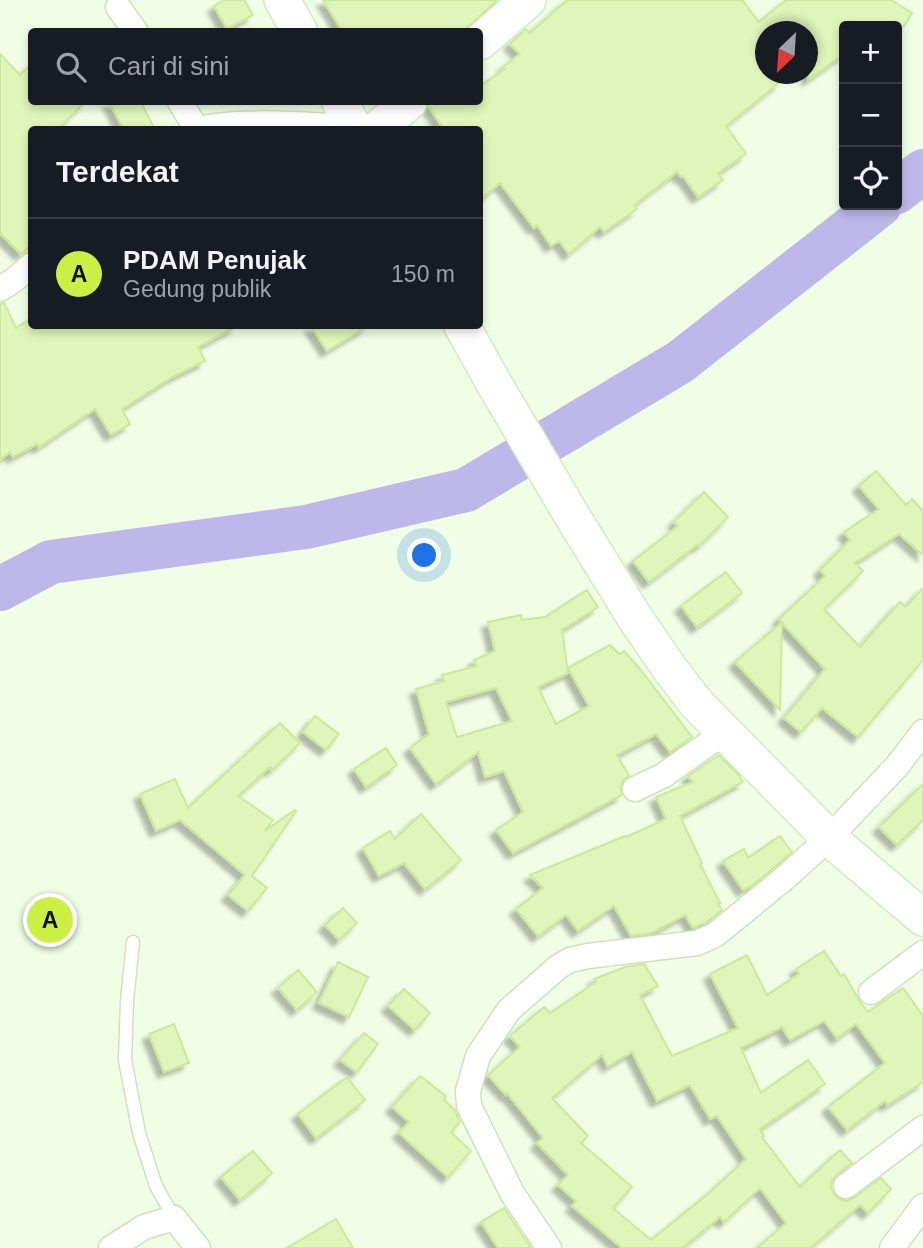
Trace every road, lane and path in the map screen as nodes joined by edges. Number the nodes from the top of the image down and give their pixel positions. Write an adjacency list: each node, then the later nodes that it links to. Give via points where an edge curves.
1 (282, 0): 5 (main road)
2 (528, 0): 6 (main road)
3 (117, 7): 4 (street)
4 (133, 28)
5 (298, 28)
6 (483, 39)
7 (182, 105): 10 (street)
8 (401, 105): 9 (main road)
9 (356, 122): 11 (street)
10 (193, 126)
11 (226, 126)
12 (28, 269): 13 (street)
13 (0, 289)
14 (464, 329): 15 (main road, via 635,618 697,704)
15 (725, 732): 17 (street, via 664,775); 18 (main road)
16 (923, 732): 18 (street)
17 (635, 789)
18 (828, 838): 19 (main road); 29 (street, via 715,935 697,943 570,960 509,1010 478,1056 468,1091 469,1106 512,1193)
19 (923, 918)
20 (133, 942): 26 (lane, via 125,1060 139,1133 156,1186)
21 (923, 953): 22 (street)
22 (871, 992)
23 (923, 1128): 24 (street)
24 (846, 1186)
25 (923, 1206): 30 (street)
26 (174, 1218): 27 (street, via 144,1227); 28 (street)
27 (111, 1248)
28 (198, 1248)
29 (549, 1248)
30 (892, 1248)

